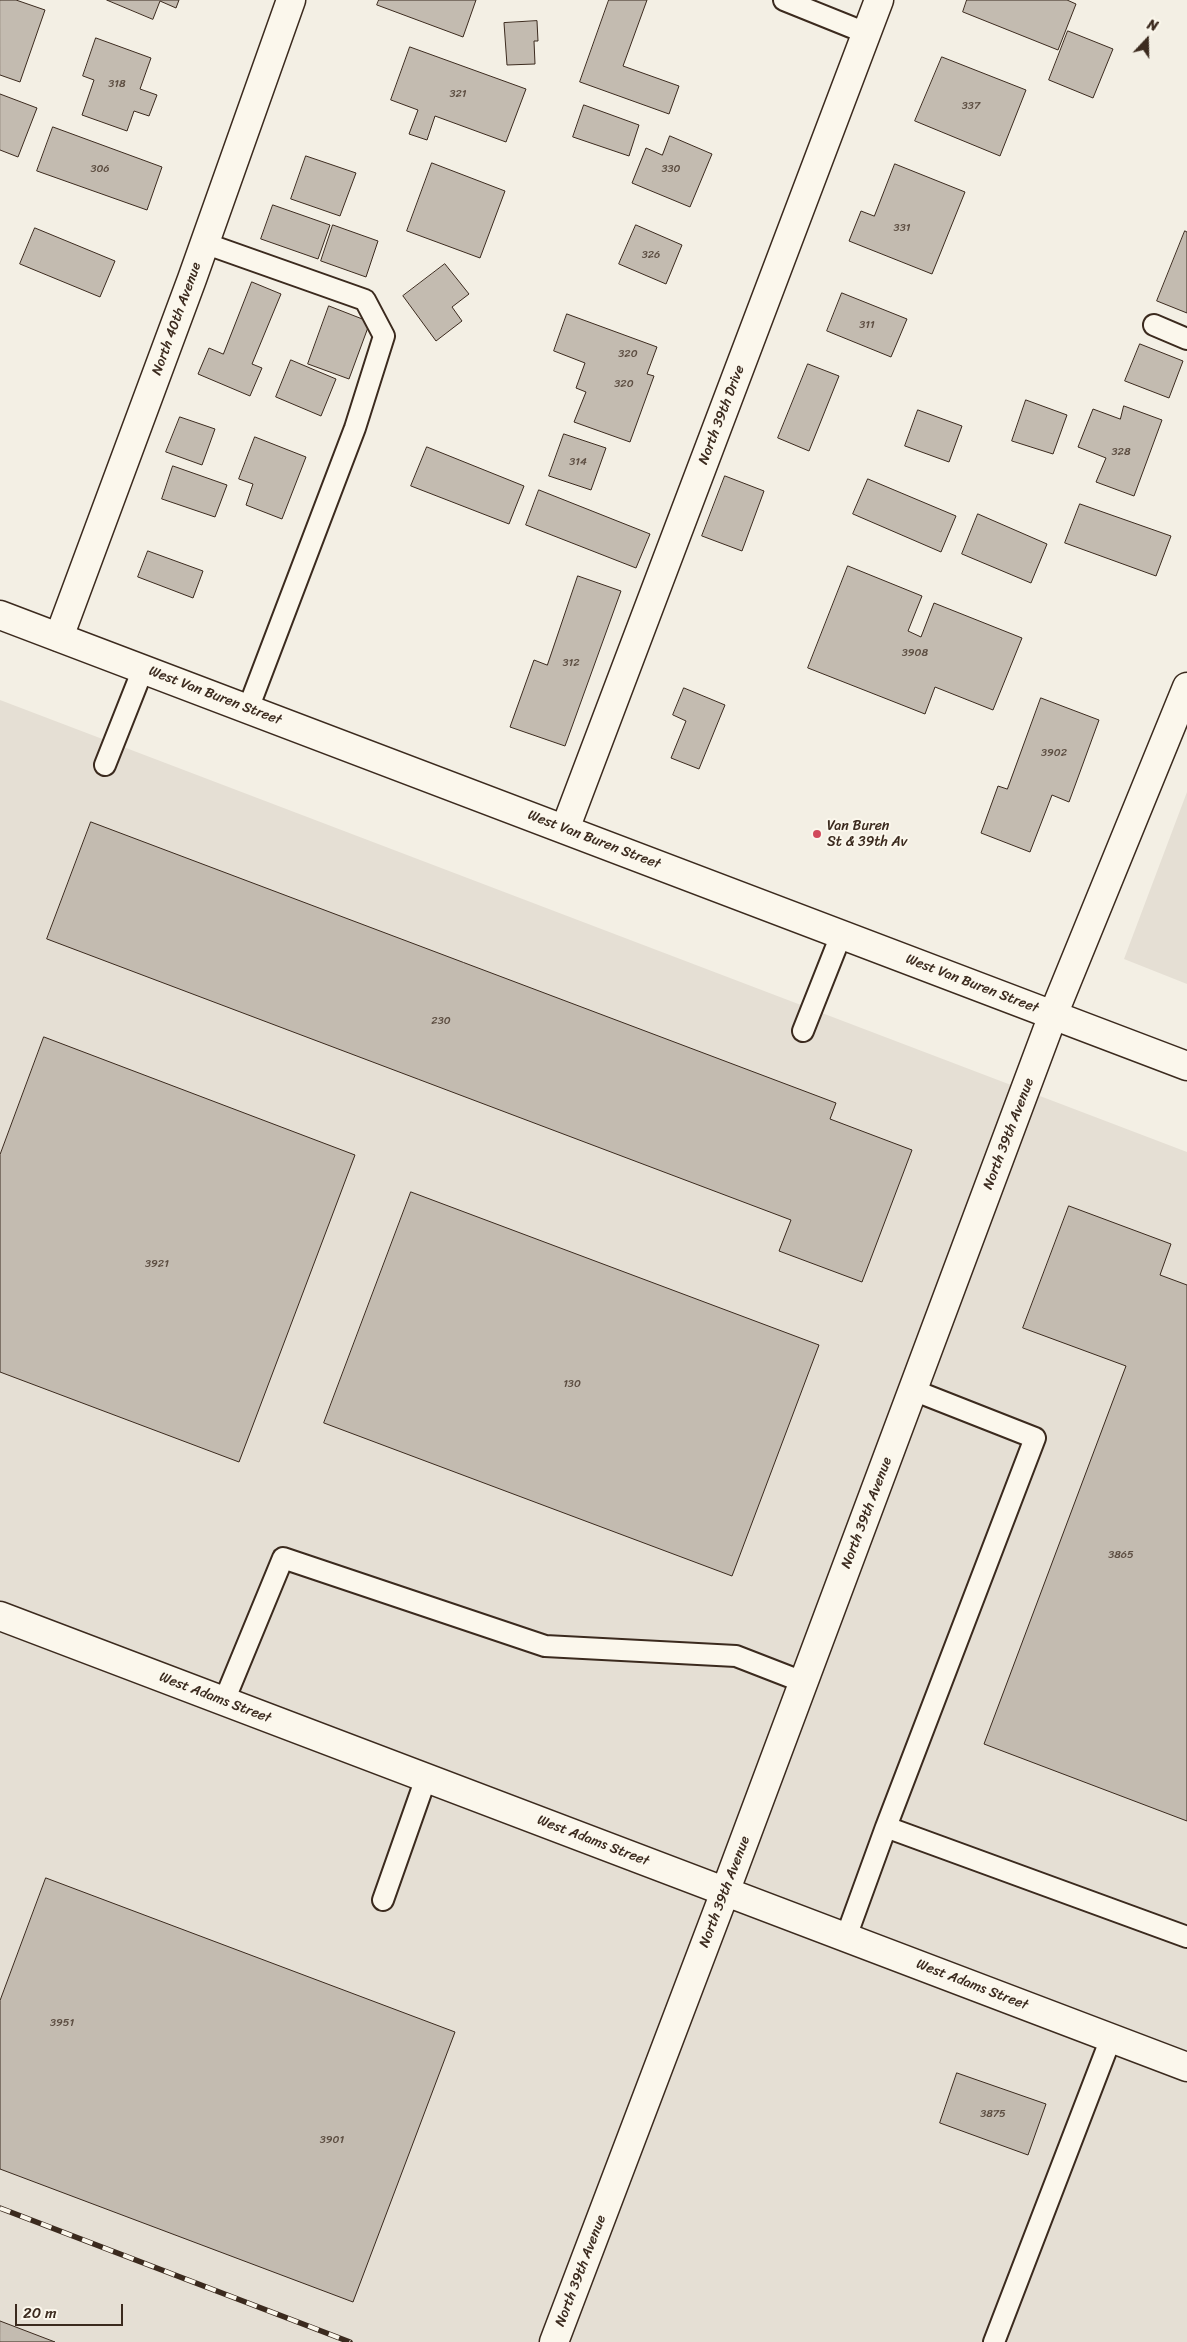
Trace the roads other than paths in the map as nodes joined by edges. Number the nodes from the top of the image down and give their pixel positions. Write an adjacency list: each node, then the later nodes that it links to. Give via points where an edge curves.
1 (291, 0): 5 (street, North 40th Avenue)
2 (784, 0): 4 (lane)
3 (879, 0): 4 (street, North 39th Drive)
4 (866, 33): 14 (street, North 39th Drive)
5 (204, 243): 9 (street, North 40th Avenue); 12 (lane, via 364,300 384,336 355,428)
6 (1154, 325): 7 (lane)
7 (1187, 339)
8 (0, 615): 9 (street, West Van Buren Street)
9 (58, 637): 10 (street, West Van Buren Street)
10 (143, 669): 12 (street, West Van Buren Street); 13 (lane)
11 (1187, 686): 16 (street, North 39th Avenue)
12 (248, 709): 14 (street, West Van Buren Street)
13 (105, 765)
14 (565, 829): 15 (street, West Van Buren Street)
15 (841, 935): 16 (street, West Van Buren Street); 17 (lane)
16 (1053, 1015): 18 (street, West Van Buren Street); 19 (street, North 39th Avenue)
17 (803, 1031)
18 (1187, 1066)
19 (912, 1390): 21 (street, North 39th Avenue); 24 (lane, via 1035,1438)
20 (0, 1616): 22 (street, West Adams Street)
21 (804, 1682): 22 (lane, via 736,1656 545,1646 283,1558); 25 (street, North 39th Avenue)
22 (224, 1701): 23 (street, West Adams Street)
23 (426, 1778): 25 (street, West Adams Street); 26 (lane)
24 (886, 1827): 27 (lane); 28 (lane)
25 (726, 1892): 27 (street, West Adams Street); 31 (street, North 39th Avenue)
26 (383, 1900)
27 (846, 1937): 29 (street, West Adams Street)
28 (1187, 1937)
29 (1111, 2038): 30 (street, West Adams Street); 32 (lane)
30 (1187, 2067)
31 (554, 2342)
32 (994, 2342)

